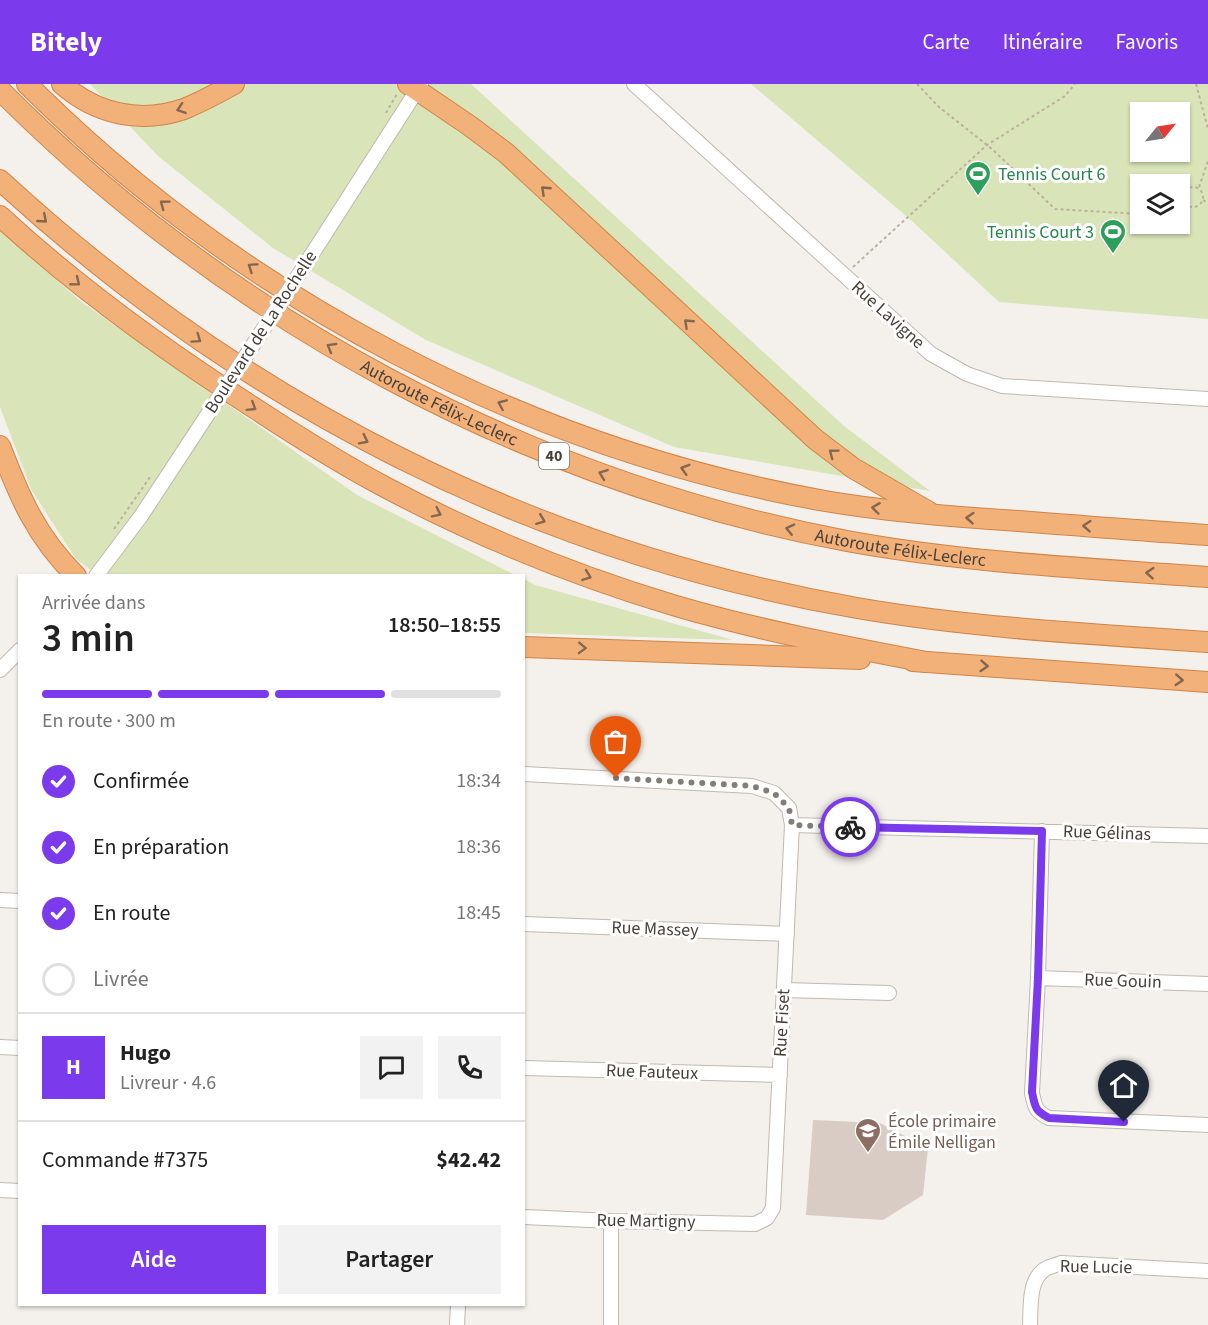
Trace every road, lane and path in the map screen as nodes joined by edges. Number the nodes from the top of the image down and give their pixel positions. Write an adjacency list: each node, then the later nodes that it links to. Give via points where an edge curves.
1 (27, 84): 24 (highway, one-way to 1, via 823,500 687,470 537,419 426,370 321,312 211,239 115,164)
2 (62, 84): 3 (highway, one-way to 2, via 185,108 140,116 92,105)
3 (234, 84)
4 (634, 84): 20 (street, Rue Lavigne)
5 (917, 84): 18 (path, via 1055,209)
6 (1075, 84): 20 (path, via 1065,96 987,145)
7 (1196, 84): 10 (path)
8 (415, 86): 24 (highway, one-way to 8, via 829,450 506,153); 28 (street, Boulevard de La Rochelle, bridge, via 207,417)
9 (0, 90): 29 (highway, Autoroute Félix-Leclerc / 40, one-way to 9, via 999,561 846,540 703,506 554,456 392,381 258,302 194,258 114,194)
10 (1208, 129)
11 (1208, 161): 14 (path)
12 (0, 180): 30 (highway, one-way to 30, via 119,281 264,383 377,447 528,515 692,571 846,606 969,623)
13 (1190, 188): 14 (path)
14 (1199, 188): 15 (path)
15 (1203, 200): 16 (path); 17 (path, via 1199,205)
16 (1208, 203)
17 (1190, 205)
18 (1130, 213)
19 (0, 216): 33 (highway, one-way to 33, via 95,297 200,374 344,464 465,526 557,565 675,606 770,631)
20 (845, 275): 21 (street, Rue Lavigne, via 931,354 967,374 1002,386)
21 (1208, 399)
22 (0, 446): 27 (highway, via 38,530)
23 (153, 471): 25 (path)
24 (934, 515): 26 (highway, one-way to 24)
25 (112, 531)
26 (1208, 535)
27 (74, 574)
28 (98, 574)
29 (1208, 577)
30 (1208, 642)
31 (525, 647): 33 (highway, one-way to 33)
32 (18, 652): 34 (street)
33 (926, 662): 35 (highway, one-way to 35)
34 (0, 670)
35 (1208, 682)
36 (525, 774): 37 (street, via 752,786 774,793 789,808)
37 (792, 825): 38 (street, Rue Gélinas); 43 (street, Rue Fiset)
38 (1042, 831): 39 (street, Rue Gélinas); 44 (street)
39 (1208, 836)
40 (0, 900): 41 (street)
41 (18, 901)
42 (525, 924): 43 (street, Rue Massey)
43 (787, 934): 46 (street, Rue Fiset)
44 (1038, 978): 45 (street, Rue Gouin); 52 (street, via 1032,1092 1040,1114 1062,1119)
45 (1208, 984)
46 (784, 990): 47 (street); 51 (street, Rue Fiset)
47 (889, 993)
48 (0, 1047): 49 (street)
49 (18, 1048)
50 (525, 1068): 51 (street, Rue Fauteux)
51 (780, 1075): 56 (street, Rue Fiset, via 773,1208)
52 (1208, 1125)
53 (0, 1190): 54 (street)
54 (18, 1191)
55 (525, 1217): 57 (street, Rue Martigny)
56 (767, 1218): 57 (street, Rue Martigny, via 755,1224)
57 (611, 1221): 61 (street)
58 (1208, 1271): 62 (street, Rue Lucie, via 1061,1263 1037,1277 1032,1288)
59 (458, 1306): 60 (street)
60 (457, 1325)
61 (611, 1325)
62 (1030, 1325)

